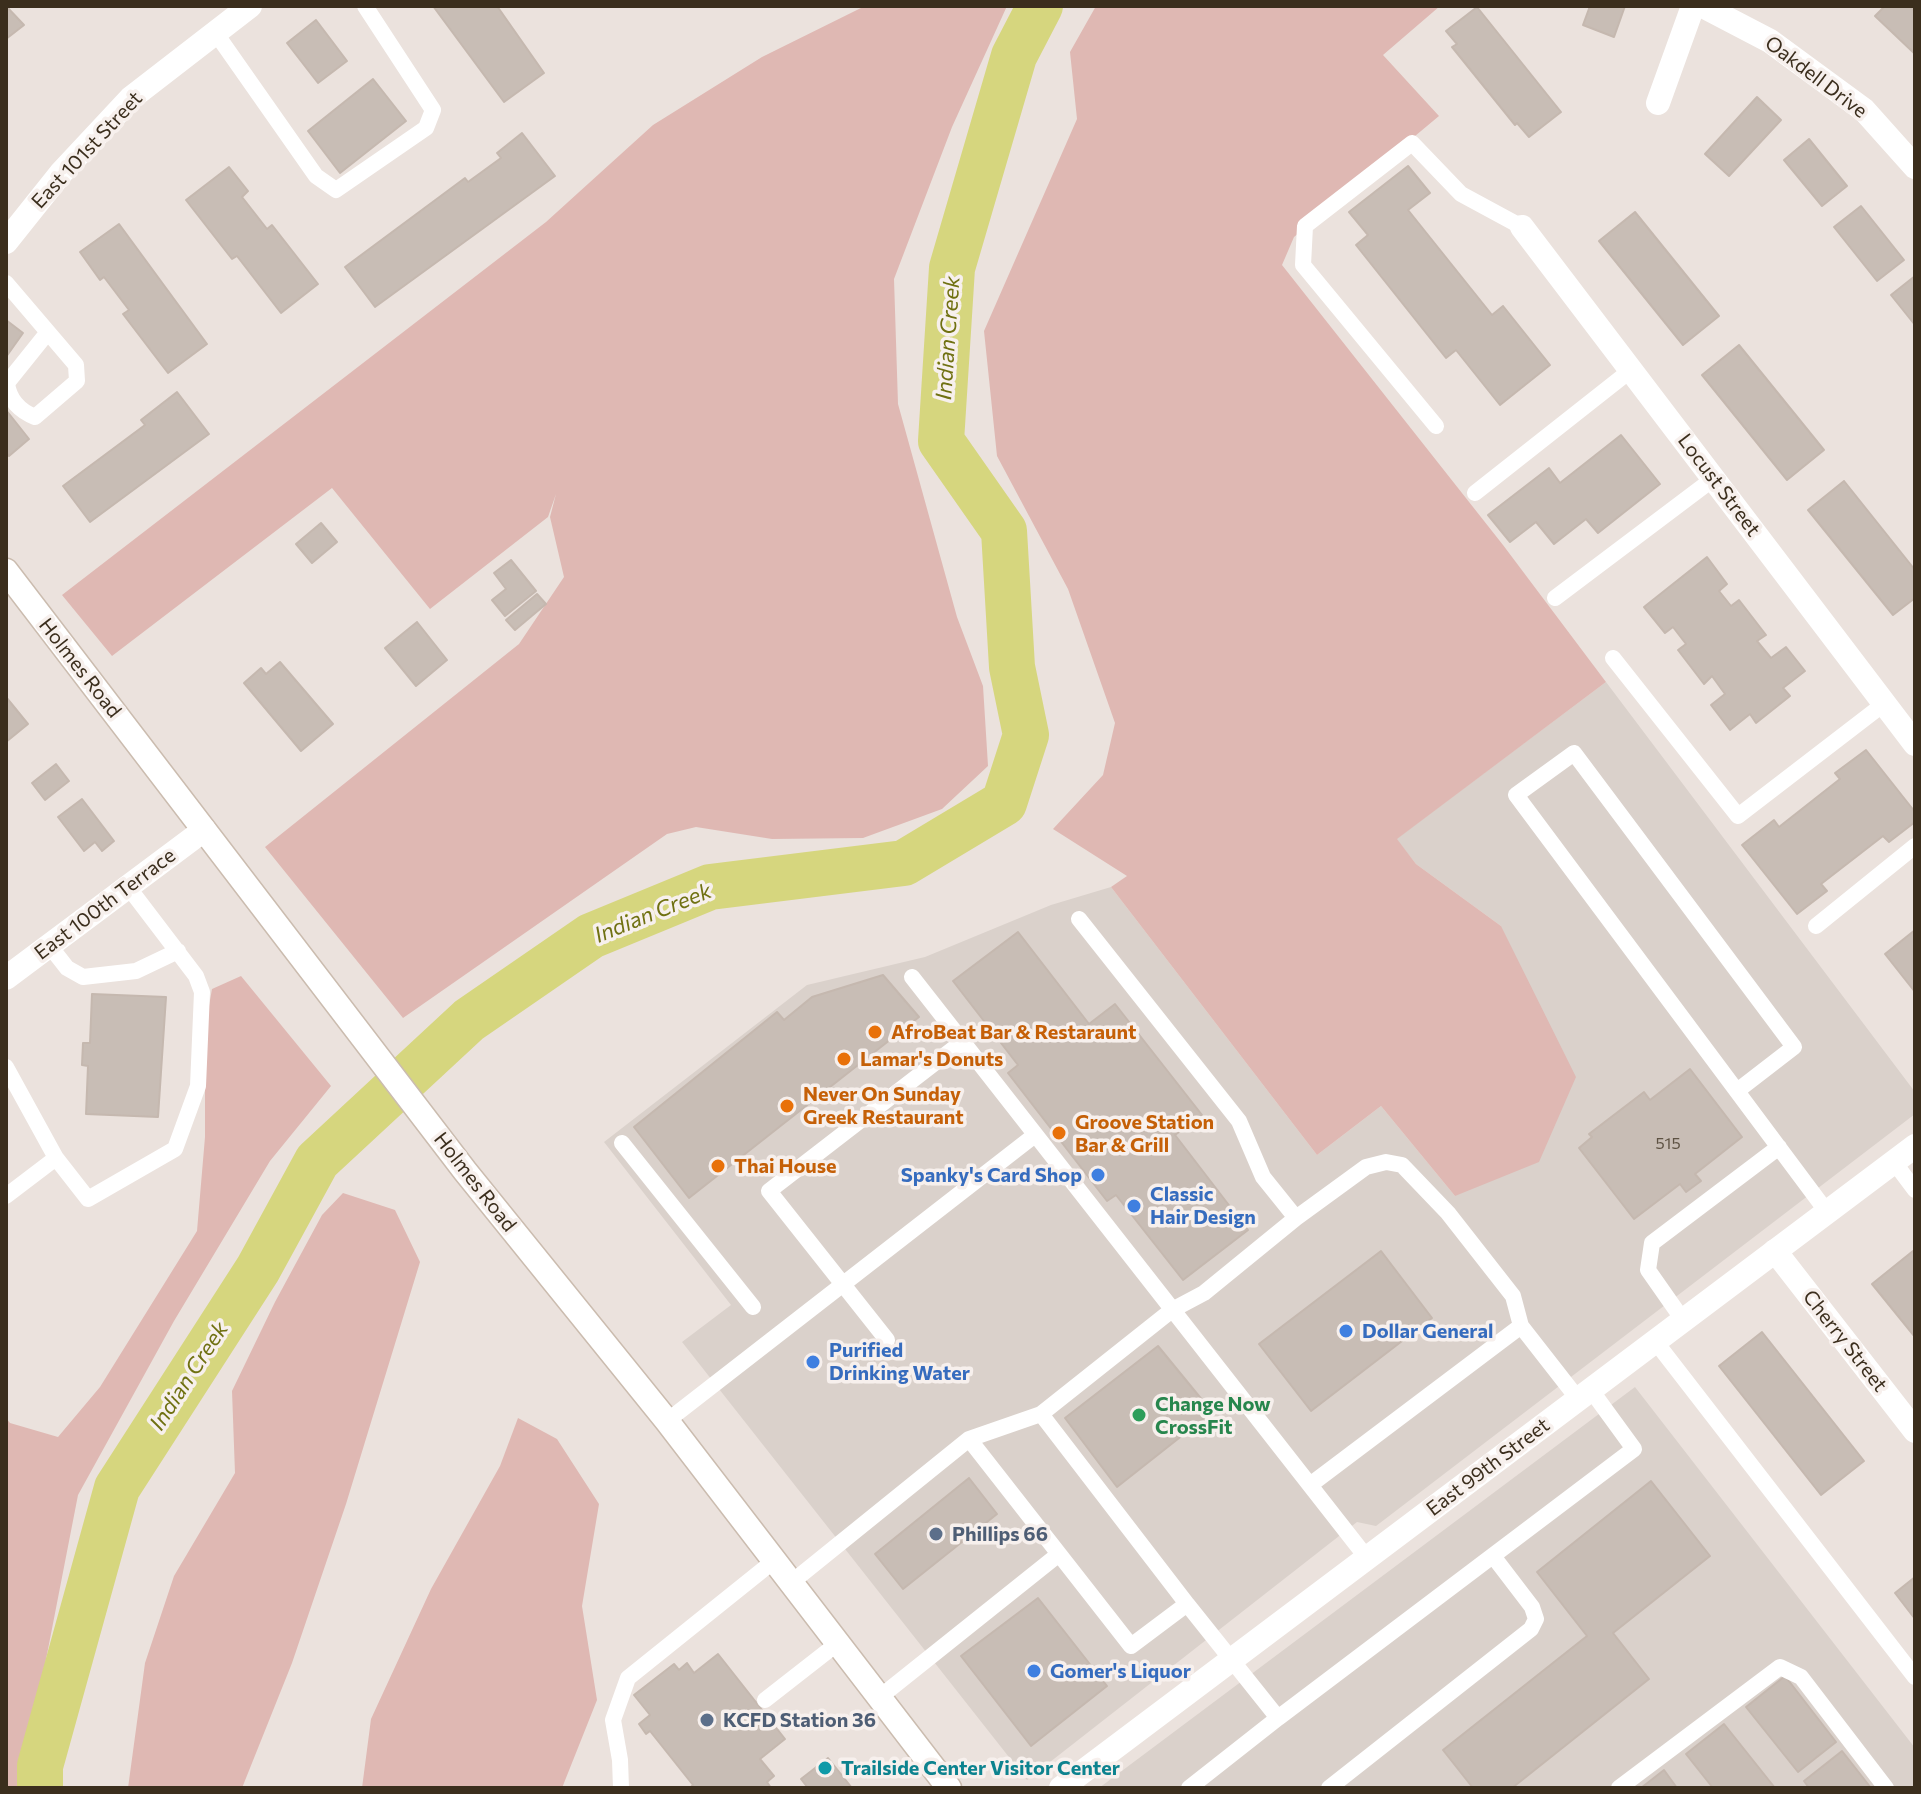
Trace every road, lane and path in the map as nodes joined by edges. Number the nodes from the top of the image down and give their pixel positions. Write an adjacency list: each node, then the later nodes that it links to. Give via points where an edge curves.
1 (250, 6): 5 (street, East 101st Street)
2 (365, 6): 5 (lane, via 433,110 426,128 336,190 316,176)
3 (1693, 6): 6 (street)
4 (1703, 6): 7 (street, Oakdell Drive, via 1770,41 1864,110)
5 (215, 32): 9 (street, East 101st Street, via 131,98)
6 (1658, 103)
7 (1915, 167)
8 (1522, 227): 12 (street, Locust Street); 13 (lane, via 1461,194 1412,143 1305,226 1303,265)
9 (6, 242)
10 (6, 283): 11 (lane)
11 (48, 332): 11 (lane, via 76,365 77,381 35,417 21,412 7,383)
12 (1631, 370): 14 (street, Locust Street); 15 (lane)
13 (1436, 426)
14 (1713, 479): 17 (lane); 19 (street, Locust Street)
15 (1475, 493)
16 (6, 571): 21 (street, Holmes Road)
17 (1555, 598)
18 (1613, 658): 19 (lane, via 1738,816)
19 (1885, 703): 20 (street, Locust Street)
20 (1915, 744)
21 (204, 830): 23 (street, East 100th Terrace); 53 (street, Holmes Road, via 465,1171)
22 (1915, 846): 25 (lane)
23 (129, 888): 26 (street, East 100th Terrace); 27 (lane)
24 (1079, 919): 42 (lane, via 1239,1121 1263,1177)
25 (1816, 926)
26 (49, 945): 27 (lane, via 67,968 83,977 136,971); 29 (street, East 100th Terrace)
27 (178, 951): 37 (lane, via 202,992 198,1086 175,1149 88,1199)
28 (912, 977): 30 (lane)
29 (6, 978)
30 (962, 1042): 33 (lane); 44 (lane, via 769,1191)
31 (6, 1067): 37 (lane)
32 (1737, 1091): 32 (lane, via 1516,795 1574,753 1794,1047); 36 (lane)
33 (1035, 1135): 44 (lane); 46 (lane)
34 (622, 1143): 45 (lane)
35 (1915, 1146): 38 (street, East 99th Street)
36 (1779, 1147): 41 (lane); 47 (lane, via 1652,1243 1648,1270)
37 (56, 1158): 40 (lane)
38 (1894, 1162): 39 (lane); 41 (street, East 99th Street)
39 (1915, 1190)
40 (6, 1196)
41 (1827, 1212): 43 (street, East 99th Street)
42 (1296, 1218): 46 (lane, via 1204,1293); 48 (lane, via 1366,1167 1402,1165 1448,1213 1513,1296)
43 (1775, 1251): 47 (street, East 99th Street); 54 (street, Cherry Street)
44 (844, 1284): 49 (lane); 53 (lane)
45 (753, 1307)
46 (1172, 1310): 52 (lane); 56 (lane)
47 (1683, 1320): 50 (street, East 99th Street)
48 (1521, 1326): 51 (lane); 56 (lane)
49 (887, 1340)
50 (1655, 1341): 51 (street, East 99th Street); 65 (lane)
51 (1584, 1394): 58 (lane, via 1634,1449); 59 (street, East 99th Street)
52 (1041, 1414): 55 (lane); 62 (lane)
53 (667, 1421): 60 (street, Holmes Road)
54 (1915, 1431)
55 (969, 1439): 57 (lane); 61 (lane)
56 (1310, 1485): 59 (lane)
57 (1059, 1554): 62 (lane, via 1131,1646); 66 (lane)
58 (1493, 1556): 68 (lane); 73 (lane, via 1532,1607 1536,1619 1531,1629)
59 (1367, 1558): 64 (street, East 99th Street)
60 (775, 1560): 61 (street, Holmes Road); 69 (lane, via 628,1678 613,1720)
61 (792, 1582): 63 (street, Holmes Road)
62 (1187, 1604): 64 (lane)
63 (838, 1643): 66 (street, Holmes Road); 67 (lane)
64 (1231, 1660): 68 (lane); 71 (street, East 99th Street)
65 (1915, 1677)
66 (880, 1697): 70 (street, Holmes Road)
67 (765, 1700)
68 (1278, 1718): 72 (lane)
69 (621, 1788)
70 (949, 1788)
71 (1061, 1788)
72 (1189, 1788)
73 (1329, 1788)
74 (1619, 1788): 75 (lane, via 1780,1667 1801,1677)
75 (1886, 1788)

